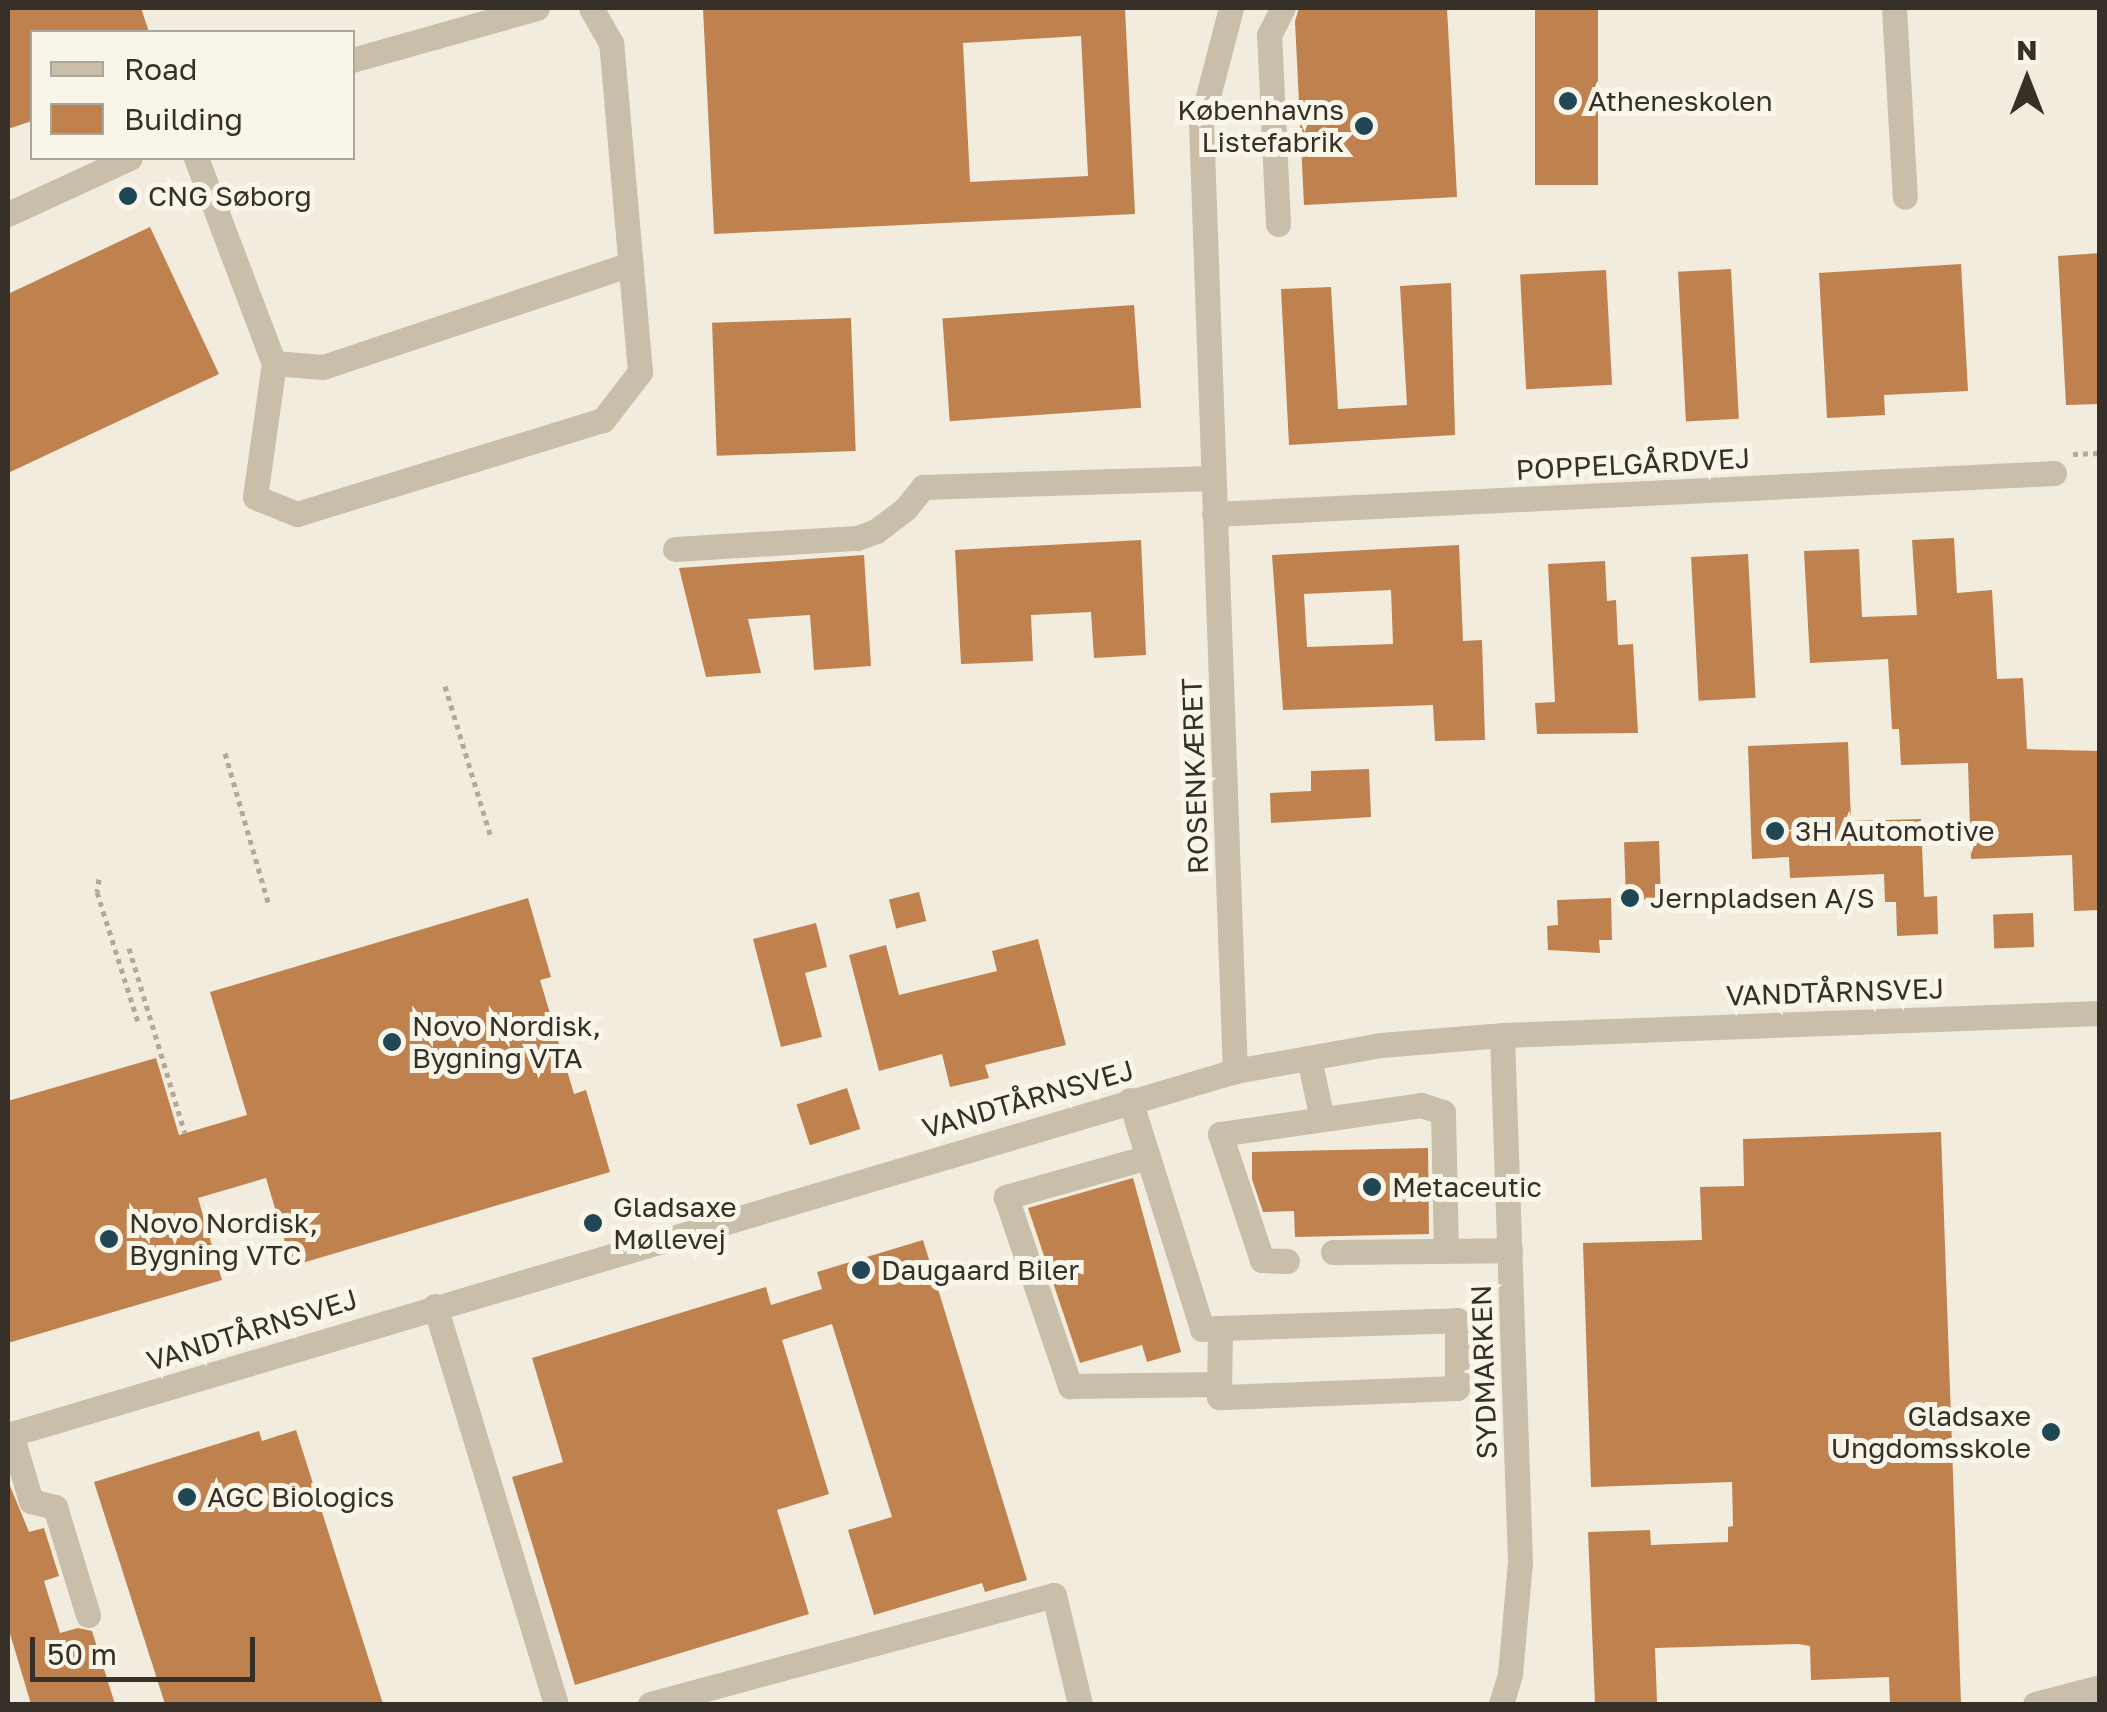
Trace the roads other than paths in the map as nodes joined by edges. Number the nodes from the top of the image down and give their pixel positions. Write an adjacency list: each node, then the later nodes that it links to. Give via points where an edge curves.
1 (536, 8): 6 (street)
2 (591, 8): 12 (street, via 611,42)
3 (1231, 8): 15 (street, ROSENKÆRET, via 1201,124)
4 (1283, 8): 11 (street, via 1269,35)
5 (1894, 8): 9 (street)
6 (355, 59)
7 (126, 160): 10 (street)
8 (197, 160): 13 (street)
9 (1905, 197)
10 (8, 214)
11 (1278, 224)
12 (630, 264): 13 (street, via 323,367); 13 (street, via 640,372 603,420 297,514 255,497)
13 (274, 363)
14 (2054, 473): 16 (street, POPPELGÅRDVEJ)
15 (1213, 478): 16 (street, ROSENKÆRET); 17 (street, via 924,487 876,531 857,538)
16 (1214, 514): 21 (street, ROSENKÆRET)
17 (675, 548)
18 (2100, 1013): 19 (street, VANDTÅRNSVEJ)
19 (1502, 1035): 20 (street, VANDTÅRNSVEJ); 26 (street, SYDMARKEN)
20 (1309, 1058): 21 (street, VANDTÅRNSVEJ); 23 (street)
21 (1235, 1070): 22 (street, VANDTÅRNSVEJ)
22 (1130, 1100): 24 (street); 29 (street, VANDTÅRNSVEJ)
23 (1322, 1119): 25 (street, via 1421,1105 1443,1112); 28 (street, via 1220,1134 1262,1260)
24 (1148, 1156): 30 (street, via 1202,1329); 31 (street, via 1006,1197 1070,1386)
25 (1446, 1250): 26 (street); 27 (street)
26 (1510, 1250): 38 (street, SYDMARKEN, via 1520,1562)
27 (1333, 1252)
28 (1288, 1260)
29 (435, 1306): 32 (street, VANDTÅRNSVEJ); 35 (street)
30 (1220, 1328): 31 (street); 31 (street, via 1457,1320 1457,1388 1219,1397)
31 (1219, 1384)
32 (9, 1434): 33 (street, via 31,1501 55,1507)
33 (88, 1615)
34 (2099, 1688): 39 (street)
35 (556, 1704)
36 (650, 1704): 37 (street, via 1054,1595)
37 (1080, 1704)
38 (1501, 1704)
39 (2035, 1704)

